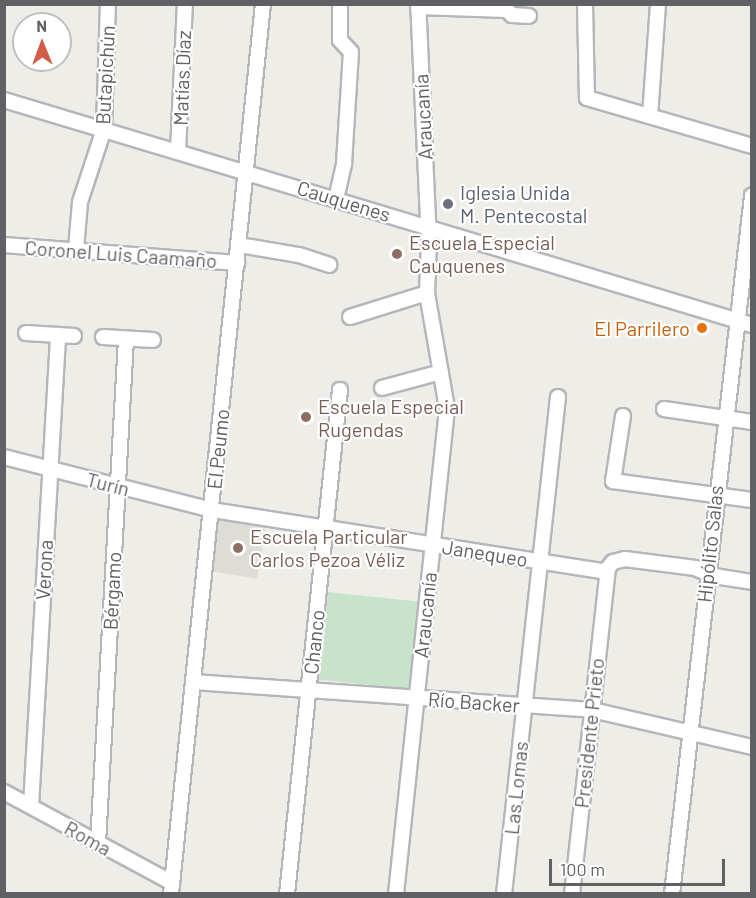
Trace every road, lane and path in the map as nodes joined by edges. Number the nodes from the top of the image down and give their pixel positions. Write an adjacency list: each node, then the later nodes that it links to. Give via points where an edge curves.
1 (108, 4): 12 (street, Butapichún)
2 (184, 4): 14 (street, Matías Díaz)
3 (263, 4): 15 (street, El Peumo)
4 (340, 4): 17 (street, via 340,40 351,52 344,163)
5 (585, 4): 11 (street, via 588,98)
6 (658, 4): 11 (street)
7 (418, 6): 8 (street); 18 (street, Araucanía)
8 (507, 7): 9 (street, via 512,15)
9 (529, 16)
10 (4, 100): 12 (street, Cauquenes)
11 (650, 116): 13 (street)
12 (104, 129): 14 (street, Cauquenes); 21 (street, Butapichún, via 82,195)
13 (752, 146)
14 (178, 151): 15 (street, Cauquenes)
15 (247, 171): 17 (street, Cauquenes); 19 (street, El Peumo)
16 (752, 196): 26 (street, Hipólito Salas)
17 (336, 199): 18 (street, Cauquenes)
18 (428, 228): 24 (street, Araucanía); 26 (street, Cauquenes)
19 (239, 244): 22 (street, El Peumo); 23 (street, Coronel Luis Caamaño)
20 (4, 245): 21 (street, Coronel Luis Caamaño)
21 (76, 249): 22 (street, Coronel Luis Caamaño)
22 (237, 263): 47 (street, El Peumo)
23 (329, 265)
24 (427, 293): 25 (street); 34 (street, Araucanía)
25 (350, 316)
26 (737, 322): 27 (street, Cauquenes); 40 (street, Hipólito Salas)
27 (752, 324)
28 (26, 333): 29 (street)
29 (58, 335): 30 (street); 43 (street, Verona)
30 (74, 336)
31 (103, 337): 32 (street)
32 (126, 339): 33 (street); 44 (street, Bérgamo)
33 (153, 340)
34 (441, 372): 35 (street); 49 (street, Araucanía, via 446,414)
35 (382, 388)
36 (340, 390): 48 (street, Chanco)
37 (558, 397): 50 (street, Las Lomas)
38 (664, 409): 40 (street)
39 (623, 416): 45 (street, via 613,481)
40 (724, 418): 41 (street); 45 (street, Hipólito Salas)
41 (752, 422)
42 (4, 457): 43 (street, Turín)
43 (50, 469): 44 (street, Turín); 62 (street, Verona)
44 (118, 486): 47 (street, Turín); 63 (street, Bérgamo)
45 (715, 495): 46 (street); 52 (street, Hipólito Salas)
46 (752, 501)
47 (212, 510): 48 (street, Janequeo); 54 (street, El Peumo)
48 (326, 528): 49 (street, Janequeo); 55 (street, Chanco)
49 (433, 545): 50 (street, Janequeo); 56 (street, Araucanía)
50 (541, 562): 51 (street, Janequeo); 57 (street, Las Lomas)
51 (606, 572): 52 (street, via 621,559); 58 (street, Presidente Prieto)
52 (707, 573): 53 (street); 59 (street, Hipólito Salas)
53 (752, 582)
54 (193, 682): 55 (street, Río Backer); 64 (street, El Peumo)
55 (309, 691): 56 (street, Río Backer); 65 (street, Chanco)
56 (417, 698): 57 (street, Río Backer); 66 (street, Araucanía)
57 (525, 706): 58 (street, Río Backer); 67 (street, Las Lomas)
58 (592, 711): 59 (street, Río Backer); 68 (street, Presidente Prieto)
59 (690, 732): 60 (street, Río Backer); 69 (street, Hipólito Salas)
60 (752, 747)
61 (4, 792): 62 (street, Roma)
62 (31, 806): 63 (street, Roma)
63 (98, 843): 64 (street, Roma)
64 (171, 888)
65 (288, 894)
66 (396, 894)
67 (504, 894)
68 (572, 894)
69 (672, 894)

